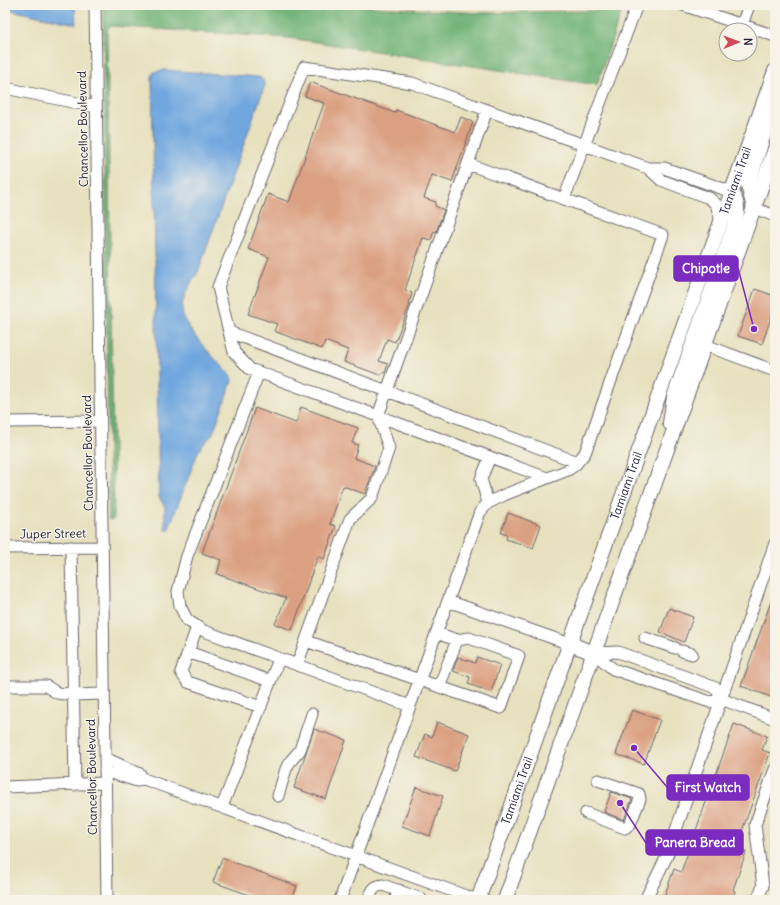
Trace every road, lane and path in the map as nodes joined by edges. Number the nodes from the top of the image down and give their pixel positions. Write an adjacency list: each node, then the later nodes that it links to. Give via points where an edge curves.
1 (95, 5): 12 (street, Chancellor Boulevard)
2 (637, 5): 14 (street)
3 (683, 5): 5 (street)
4 (749, 5): 6 (street)
5 (733, 22)
6 (743, 22)
7 (758, 30): 8 (street)
8 (775, 36)
9 (775, 71): 18 (main road, Tamiami Trail)
10 (5, 88): 12 (street)
11 (775, 99): 20 (main road, via 748,186)
12 (96, 107): 29 (street, Chancellor Boulevard)
13 (487, 110): 14 (street); 16 (street); 23 (street, via 412,83 304,67 218,287)
14 (584, 145): 17 (street); 19 (street)
15 (775, 148): 20 (main road)
16 (468, 164): 19 (street); 27 (street)
17 (648, 168): 18 (street, via 664,168); 22 (street, via 660,180 710,198 716,204)
18 (732, 192): 22 (main road, Tamiami Trail); 31 (main road, via 737,202 734,227 674,397)
19 (564, 199): 33 (street, via 663,235 585,453)
20 (754, 208): 21 (street); 24 (main road)
21 (775, 216)
22 (721, 221): 46 (main road, Tamiami Trail)
23 (229, 332): 26 (street, via 234,352 250,369); 27 (street)
24 (704, 345): 25 (street); 31 (main road)
25 (775, 371)
26 (259, 372): 28 (street); 41 (street, via 187,556 178,591 180,606 187,620)
27 (387, 391): 28 (street); 33 (street)
28 (378, 416): 32 (street); 45 (street, via 389,448 372,498 350,519)
29 (100, 421): 30 (street); 38 (street, Chancellor Boulevard)
30 (5, 422)
31 (666, 453): 49 (main road)
32 (490, 457): 34 (street); 35 (street, via 481,479)
33 (577, 462): 34 (street, via 568,470)
34 (547, 478): 35 (street)
35 (488, 503): 40 (street, via 480,512)
36 (775, 543): 58 (street)
37 (72, 547): 38 (street, Juper Street); 39 (street, Juper Street); 56 (street)
38 (102, 547): 57 (street, Chancellor Boulevard)
39 (5, 548)
40 (448, 601): 42 (street); 46 (street)
41 (197, 627): 48 (street); 50 (street)
42 (436, 633): 44 (street); 52 (street)
43 (645, 638): 47 (street)
44 (457, 640): 55 (street); 55 (street, via 468,638 519,656 501,708)
45 (306, 641): 51 (street); 52 (street)
46 (570, 644): 49 (main road); 75 (main road, Tamiami Trail)
47 (683, 651)
48 (188, 652): 53 (street); 60 (street, via 181,672 188,682)
49 (594, 653): 58 (street, via 613,668 710,702); 58 (street, via 625,654 716,688); 84 (main road)
50 (279, 659): 51 (street); 53 (street)
51 (297, 665): 59 (street)
52 (419, 680): 55 (street); 59 (street)
53 (270, 681): 60 (street)
54 (5, 686): 56 (street, via 46,686 57,693)
55 (439, 687)
56 (73, 694): 57 (street); 69 (street)
57 (104, 694): 63 (street, Chancellor Boulevard)
58 (721, 699): 62 (street); 85 (street, via 669,853)
59 (410, 706): 74 (street)
60 (261, 707): 72 (street)
61 (312, 714): 71 (street, via 300,750 286,769)
62 (775, 719)
63 (105, 758): 65 (street, Chancellor Boulevard); 66 (street, via 140,774)
64 (775, 769): 86 (street, via 756,824 763,886)
65 (105, 771): 66 (street, via 137,781); 68 (street, Chancellor Boulevard)
66 (141, 778): 72 (street)
67 (598, 780): 73 (street, via 638,794 640,799 630,824 625,828)
68 (105, 784): 69 (street); 78 (street, Chancellor Boulevard)
69 (75, 785): 70 (street)
70 (5, 787)
71 (278, 796)
72 (222, 807): 74 (street)
73 (586, 813)
74 (356, 855): 76 (street); 79 (street)
75 (493, 857): 82 (main road, Tamiami Trail); 83 (main road)
76 (426, 881): 81 (street); 82 (street)
77 (397, 895): 80 (street, via 383,885 377,886 373,888); 81 (street)
78 (107, 900)
79 (340, 900)
80 (368, 900)
81 (420, 900)
82 (478, 900)
83 (485, 900)
84 (505, 900)
85 (645, 900)
86 (758, 900)

